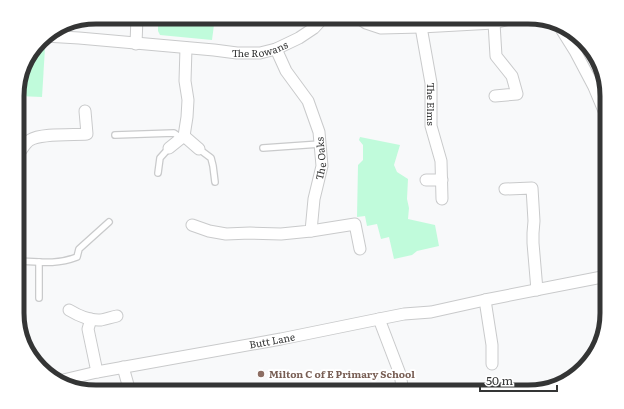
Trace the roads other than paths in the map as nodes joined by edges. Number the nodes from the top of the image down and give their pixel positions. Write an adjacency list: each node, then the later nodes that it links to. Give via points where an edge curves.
1 (137, 24): 9 (street)
2 (318, 24): 11 (street, The Rowans, via 299,38)
3 (369, 24): 6 (street, via 381,28)
4 (476, 24): 6 (street)
5 (494, 24): 13 (street, via 496,56 512,76 517,94)
6 (421, 27): 24 (street, The Elms, via 431,83 431,126 441,161)
7 (564, 34): 12 (street)
8 (55, 37): 9 (street, The Rowans)
9 (136, 44): 10 (street, The Rowans)
10 (186, 48): 11 (street, The Rowans, via 237,54); 16 (street, via 185,81 188,100)
11 (276, 49): 17 (street, The Oaks, via 286,71 308,101 319,132)
12 (599, 85)
13 (495, 96)
14 (85, 111): 18 (street, via 87,134 42,136 30,140)
15 (115, 135): 16 (lane, via 174,134)
16 (182, 137): 19 (street); 21 (street)
17 (320, 144): 20 (lane); 30 (street, The Oaks, via 322,166 314,199)
18 (24, 147)
19 (169, 148): 22 (lane, via 160,158)
20 (263, 148)
21 (199, 149): 25 (lane, via 211,158)
22 (158, 173)
23 (426, 180): 24 (street)
24 (442, 180): 27 (street, The Elms)
25 (215, 182)
26 (505, 189): 35 (street, via 532,188)
27 (442, 199)
28 (109, 222): 33 (lane, via 79,249 77,257 50,263)
29 (192, 224): 30 (street, via 226,234)
30 (311, 231): 31 (street, via 355,224)
31 (360, 249)
32 (24, 261): 33 (lane)
33 (39, 262): 36 (lane)
34 (600, 277): 35 (street, Butt Lane)
35 (537, 290): 37 (street, Butt Lane)
36 (39, 298)
37 (485, 300): 41 (street, Butt Lane, via 431,312); 42 (street, via 492,345)
38 (69, 310): 40 (street)
39 (117, 316): 40 (street, via 101,320)
40 (91, 319): 44 (street, via 88,329)
41 (379, 319): 43 (street, Butt Lane); 47 (street)
42 (492, 364)
43 (123, 367): 44 (street, Butt Lane); 46 (street)
44 (97, 372): 45 (street, Butt Lane)
45 (66, 379)
46 (128, 385)
47 (402, 385)

